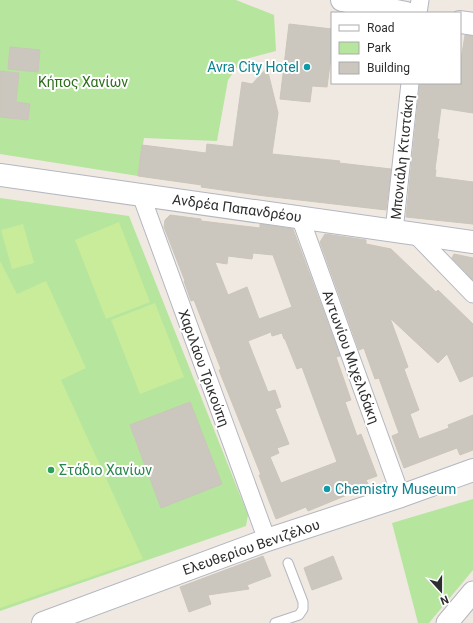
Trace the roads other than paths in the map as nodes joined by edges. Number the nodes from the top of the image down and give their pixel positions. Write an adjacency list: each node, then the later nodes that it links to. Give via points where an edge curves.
1 (342, 0): 3 (main road)
2 (420, 0): 4 (street)
3 (401, 12)
4 (418, 12)
5 (461, 22): 6 (main road)
6 (473, 24)
7 (410, 84): 11 (street, Μπονιάλη Κτιστάκη)
8 (0, 175): 9 (main road, Ανδρέα Παπανδρέου)
9 (141, 195): 10 (main road, Ανδρέα Παπανδρέου); 17 (street, Χαριλάου Τρικούπη)
10 (300, 217): 11 (main road, Ανδρέα Παπανδρέου); 16 (street, Αντωνίου Μιχελιδάκη)
11 (394, 230): 12 (main road, Ανδρέα Παπανδρέου)
12 (415, 234): 13 (main road, Ανδρέα Παπανδρέου); 14 (street)
13 (473, 242)
14 (473, 294)
15 (469, 473): 16 (main road, Ελευθερίου Βενιζέλου)
16 (401, 496): 17 (main road, Ελευθερίου Βενιζέλου)
17 (267, 540): 20 (main road, Ελευθερίου Βενιζέλου)
18 (288, 563): 21 (lane, via 303,602 303,609 299,614)
19 (473, 592): 22 (street)
20 (43, 623)
21 (275, 623)
22 (447, 623)

